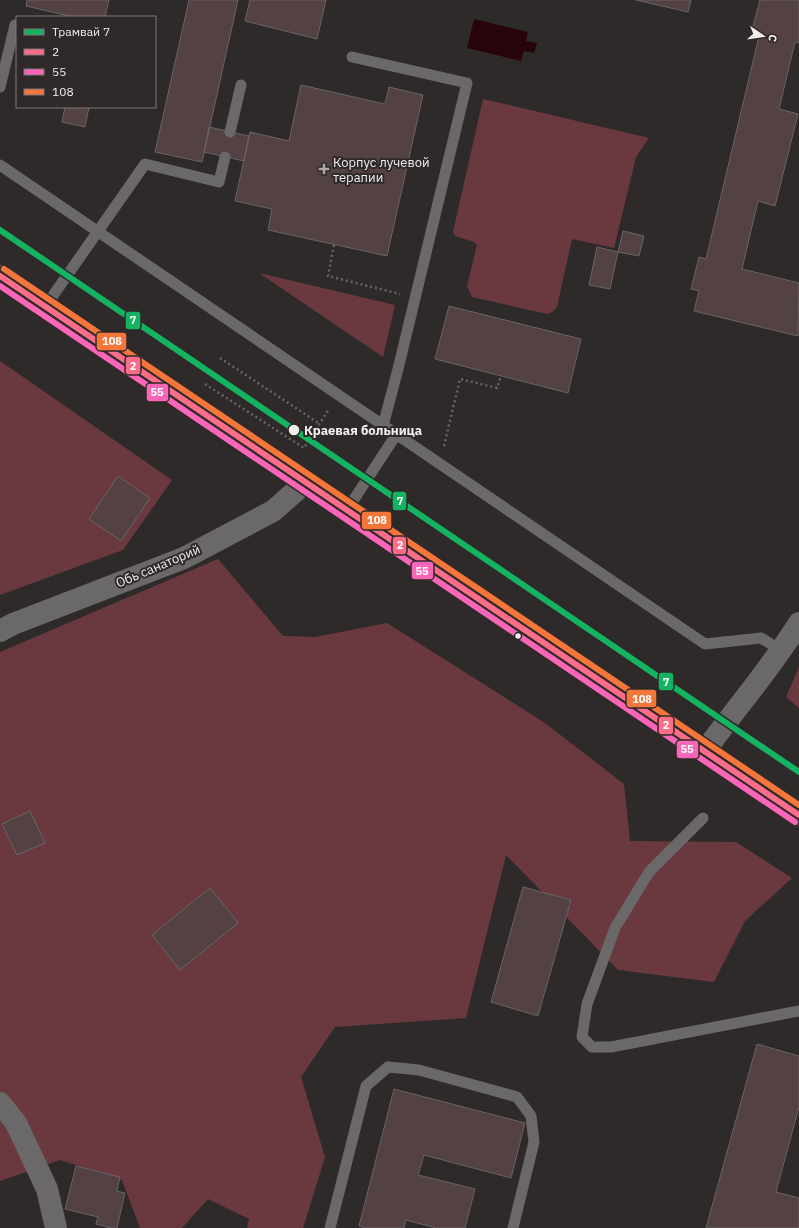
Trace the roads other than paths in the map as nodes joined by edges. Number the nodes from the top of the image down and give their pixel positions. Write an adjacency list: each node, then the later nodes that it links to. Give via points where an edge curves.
1 (14, 25): 4 (lane)
2 (352, 57): 11 (lane, via 467,83)
3 (241, 84): 5 (lane)
4 (0, 86)
5 (230, 132)
6 (224, 157): 8 (lane, via 219,182 145,164)
7 (0, 165): 8 (lane)
8 (97, 231): 10 (lane); 11 (lane)
9 (0, 276): 10 (main road)
10 (45, 307): 13 (main road)
11 (383, 426): 12 (lane)
12 (396, 435): 14 (lane); 17 (lane, via 705,644 761,638)
13 (306, 482): 14 (main road); 16 (main road, Обь санаторий, via 273,511 184,558)
14 (347, 510): 18 (main road)
15 (799, 623): 17 (main road)
16 (0, 631)
17 (782, 651): 18 (main road)
18 (705, 751): 19 (main road)
19 (799, 814)
20 (703, 818): 21 (lane, via 649,872 615,928 587,1004 582,1037 592,1047 611,1047)
21 (799, 1011)
22 (0, 1103): 23 (main road, via 16,1123 47,1189)
23 (56, 1228)
24 (330, 1228): 25 (lane, via 366,1086 388,1067 419,1070 517,1097 531,1116 534,1142)
25 (513, 1228)

